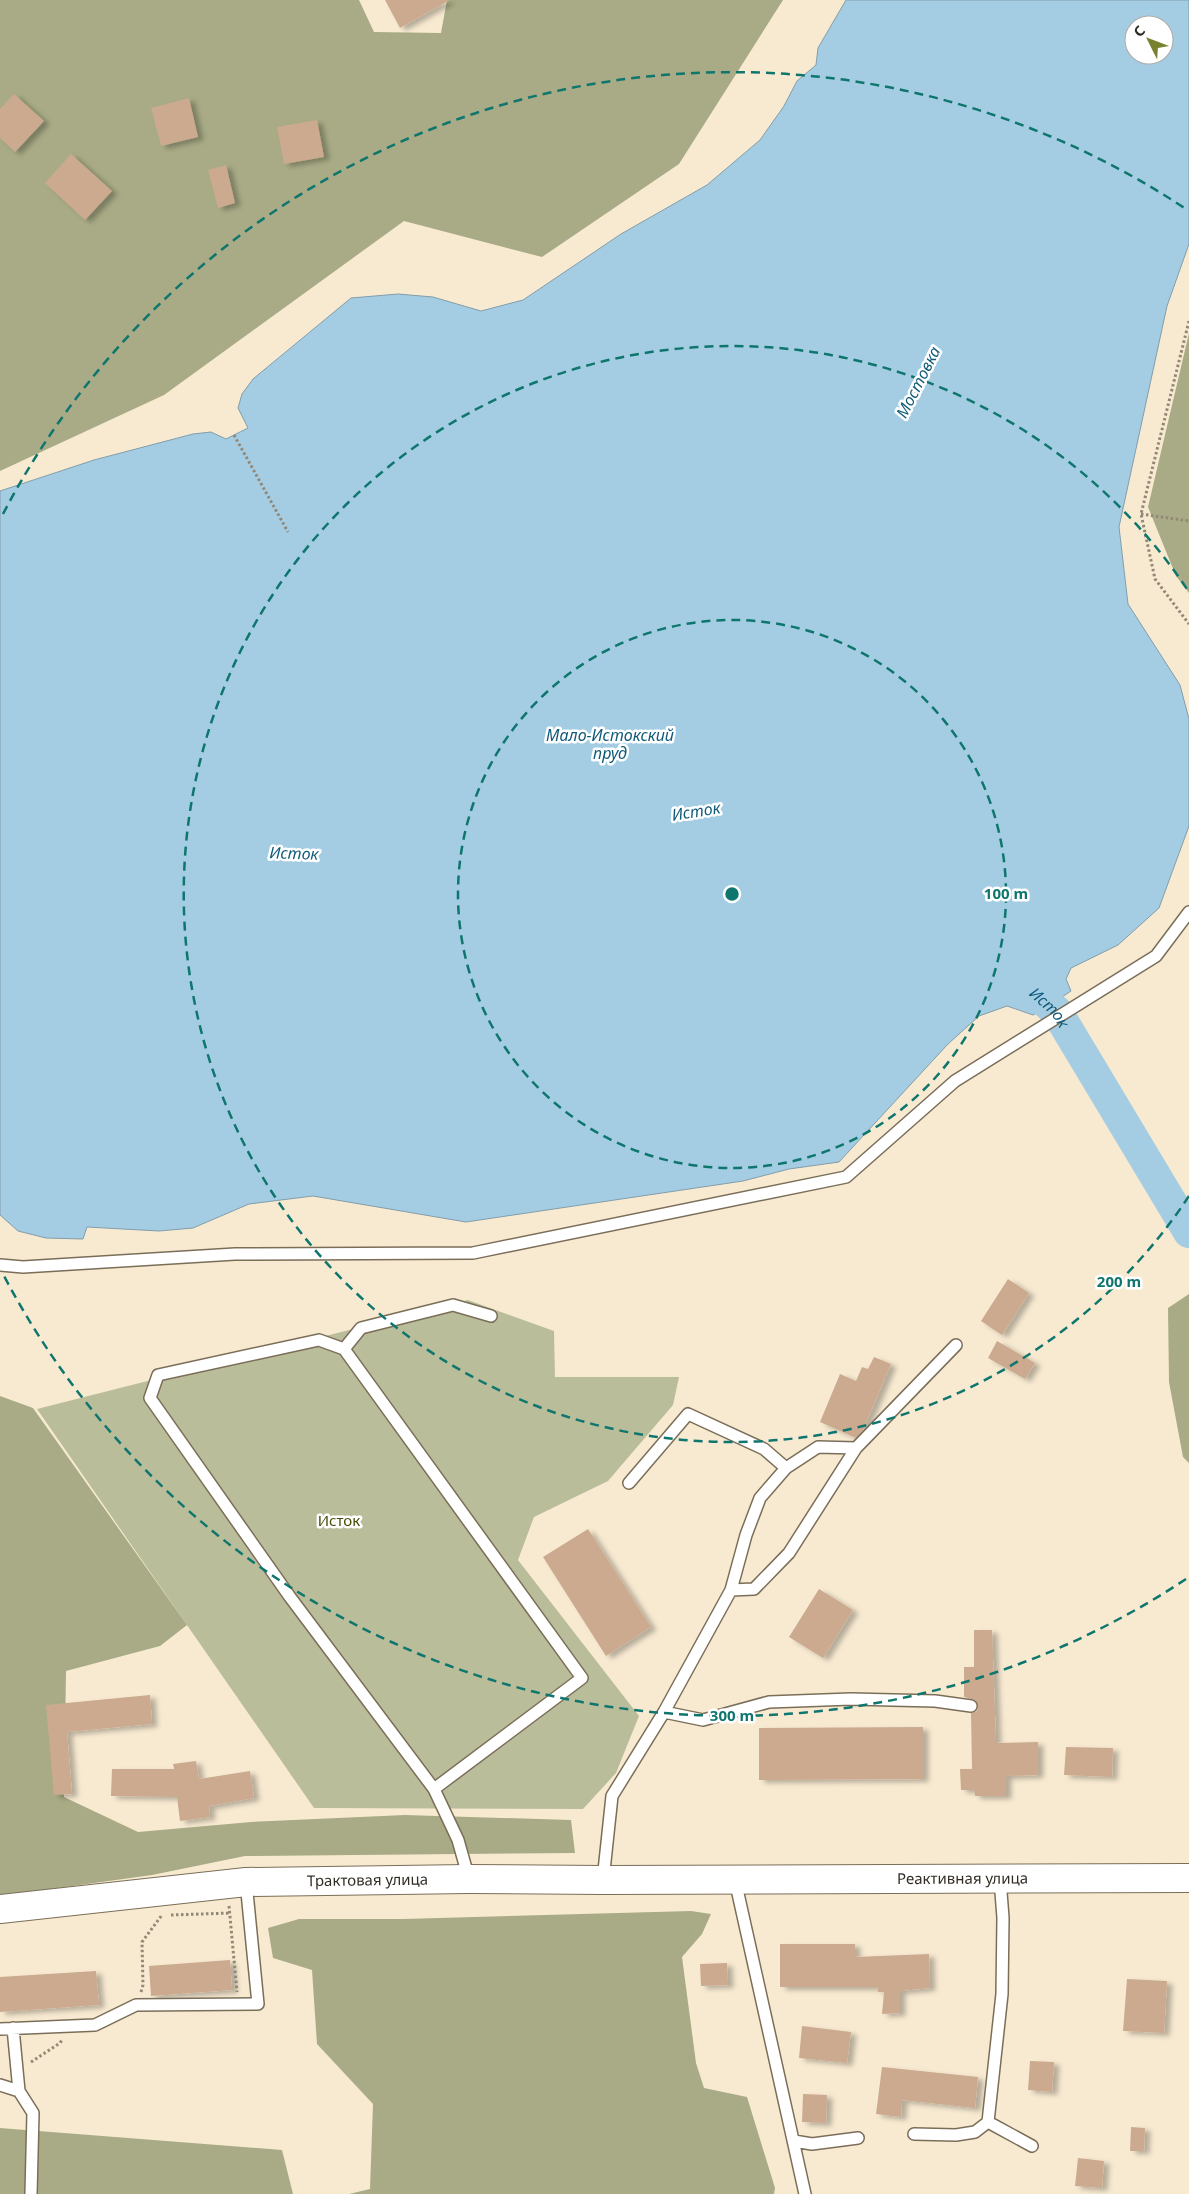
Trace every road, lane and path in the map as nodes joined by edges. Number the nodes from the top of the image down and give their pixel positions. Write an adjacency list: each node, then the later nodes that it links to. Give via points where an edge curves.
1 (1189, 321): 3 (path)
2 (234, 435): 5 (path)
3 (1141, 514): 4 (path); 6 (path, via 1155,579)
4 (1189, 521)
5 (288, 532)
6 (1189, 624)
7 (1189, 912): 8 (lane, via 1156,956 955,1081 846,1177 473,1253 235,1254)
8 (0, 1266)
9 (491, 1316): 11 (lane, via 453,1306 362,1328)
10 (956, 1345): 12 (lane)
11 (344, 1349): 18 (lane, via 582,1678); 18 (lane, via 319,1340 158,1375 150,1398 290,1597)
12 (856, 1448): 13 (lane, via 818,1446); 15 (lane, via 789,1553 754,1589)
13 (786, 1468): 14 (lane, via 764,1449 688,1414); 15 (lane, via 760,1498)
14 (629, 1483)
15 (731, 1590): 17 (lane)
16 (971, 1706): 17 (lane, via 935,1701 769,1702 703,1720)
17 (664, 1712): 22 (lane, via 612,1796)
18 (434, 1789): 20 (lane, via 458,1840)
19 (1189, 1878): 21 (main road, Реактивная улица)
20 (469, 1879): 22 (main road, Трактовая улица); 24 (main road, Трактовая улица)
21 (1000, 1879): 23 (main road, Реактивная улица); 36 (lane, via 1002,1994)
22 (603, 1880): 23 (main road, Трактовая улица)
23 (735, 1880): 39 (lane)
24 (246, 1882): 26 (main road, Трактовая улица); 28 (lane, via 258,2004)
25 (229, 1905): 27 (path)
26 (0, 1910)
27 (230, 1913): 28 (path); 29 (path, via 160,1915 142,1942 143,1985)
28 (239, 2004): 29 (lane)
29 (136, 2005): 30 (lane, via 95,2025)
30 (70, 2026): 31 (lane); 33 (path, via 60,2043)
31 (13, 2028): 32 (lane); 33 (lane)
32 (0, 2029)
33 (18, 2072): 35 (lane)
34 (0, 2085): 35 (lane)
35 (19, 2091): 41 (lane, via 33,2113)
36 (988, 2122): 37 (lane, via 975,2132); 40 (lane)
37 (914, 2134)
38 (858, 2138): 39 (lane, via 812,2144)
39 (794, 2141): 42 (lane)
40 (1032, 2146)
41 (31, 2194)
42 (805, 2194)

